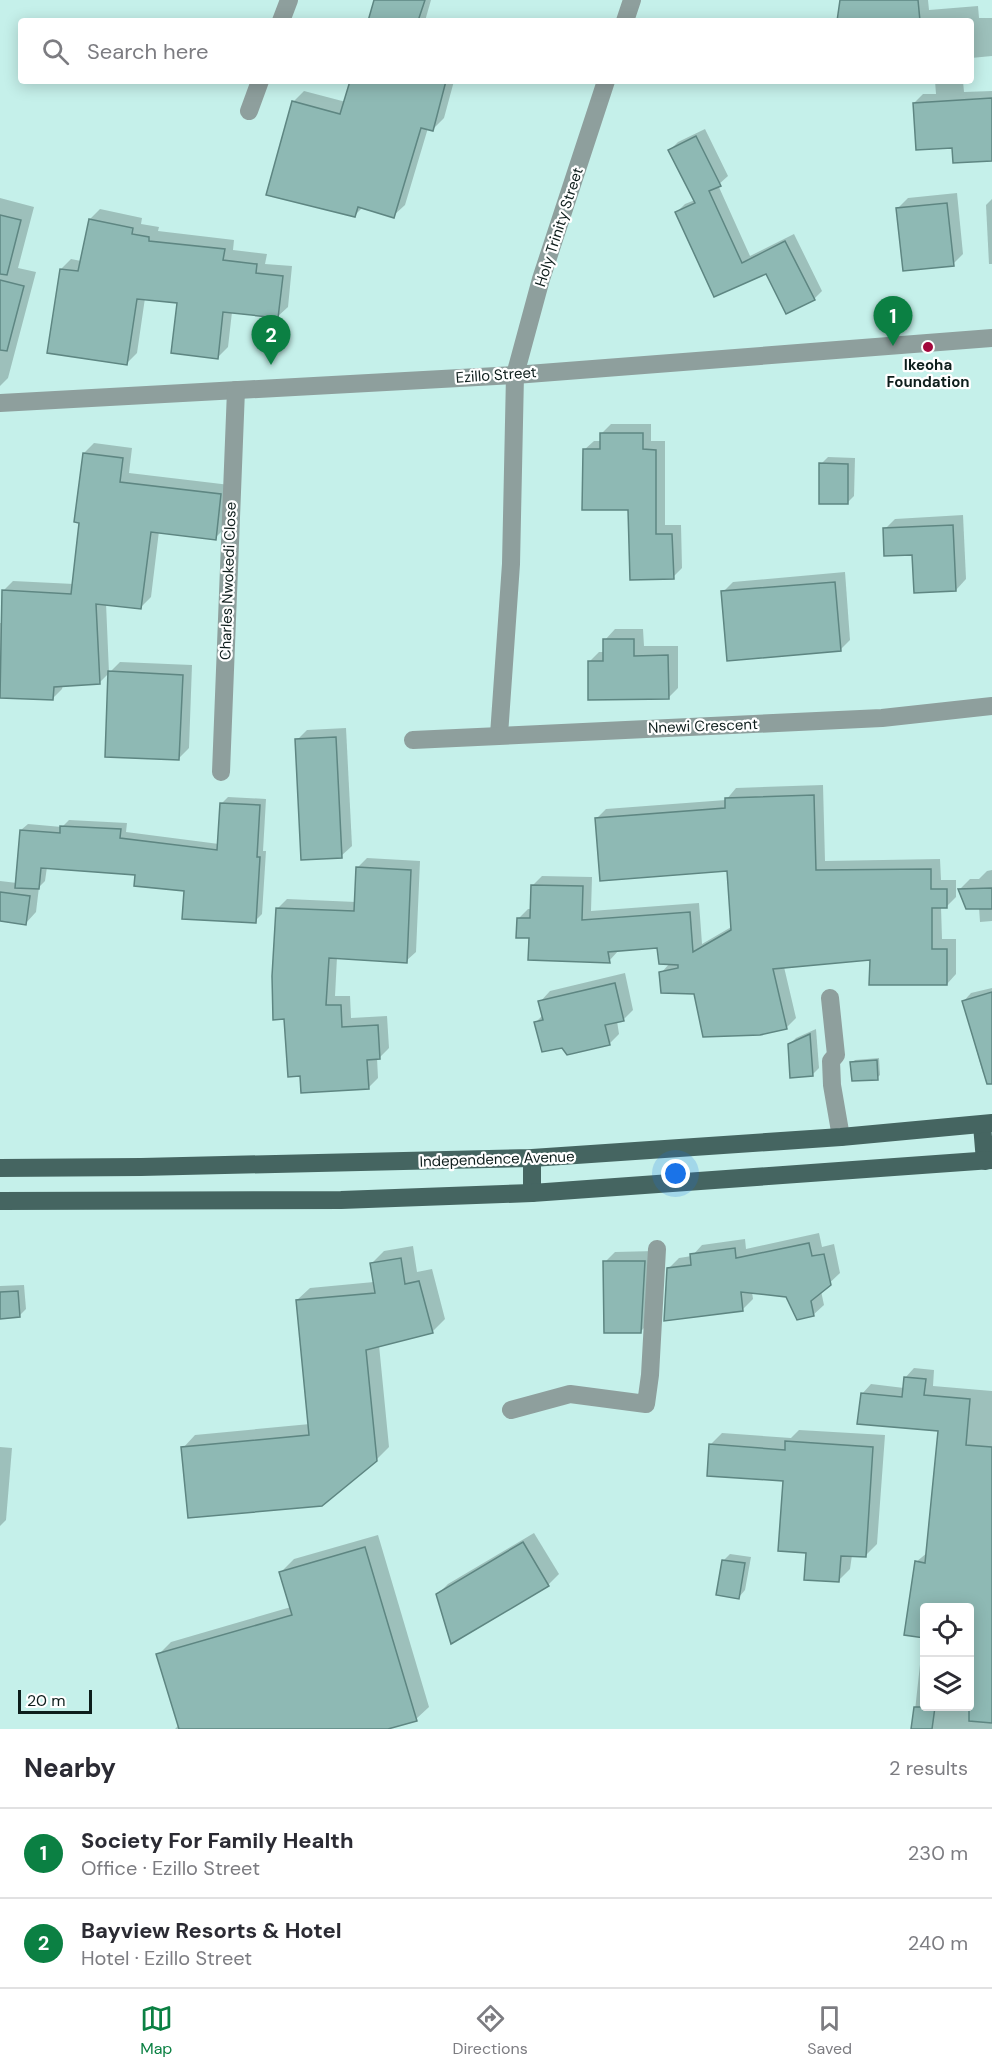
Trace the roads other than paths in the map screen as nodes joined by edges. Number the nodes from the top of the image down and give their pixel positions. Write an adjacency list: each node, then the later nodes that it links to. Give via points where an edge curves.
1 (288, 0): 3 (street)
2 (632, 0): 4 (street)
3 (282, 18)
4 (626, 18)
5 (259, 84): 7 (street)
6 (605, 84): 9 (street, Holy Trinity Street)
7 (249, 111)
8 (992, 338): 9 (street, Ezillo Street)
9 (515, 375): 10 (street, Ezillo Street); 13 (street, Holy Trinity Street, via 511,564)
10 (236, 390): 11 (street, Ezillo Street); 15 (street, Charles Nwokedi Close)
11 (0, 403)
12 (992, 706): 13 (street, Nnewi Crescent, via 882,718)
13 (499, 735): 14 (street, Nnewi Crescent)
14 (413, 740)
15 (221, 772)
16 (830, 998): 18 (street, via 836,1054 831,1061 832,1085)
17 (987, 1124): 18 (main road, Independence Avenue); 20 (main road)
18 (841, 1137): 19 (main road, Independence Avenue)
19 (532, 1158): 21 (main road, Independence Avenue); 22 (main road)
20 (988, 1161): 22 (main road)
21 (0, 1168)
22 (532, 1193): 23 (main road, via 340,1200)
23 (0, 1202)
24 (657, 1248): 25 (street, via 646,1404 570,1394)
25 (511, 1410)

